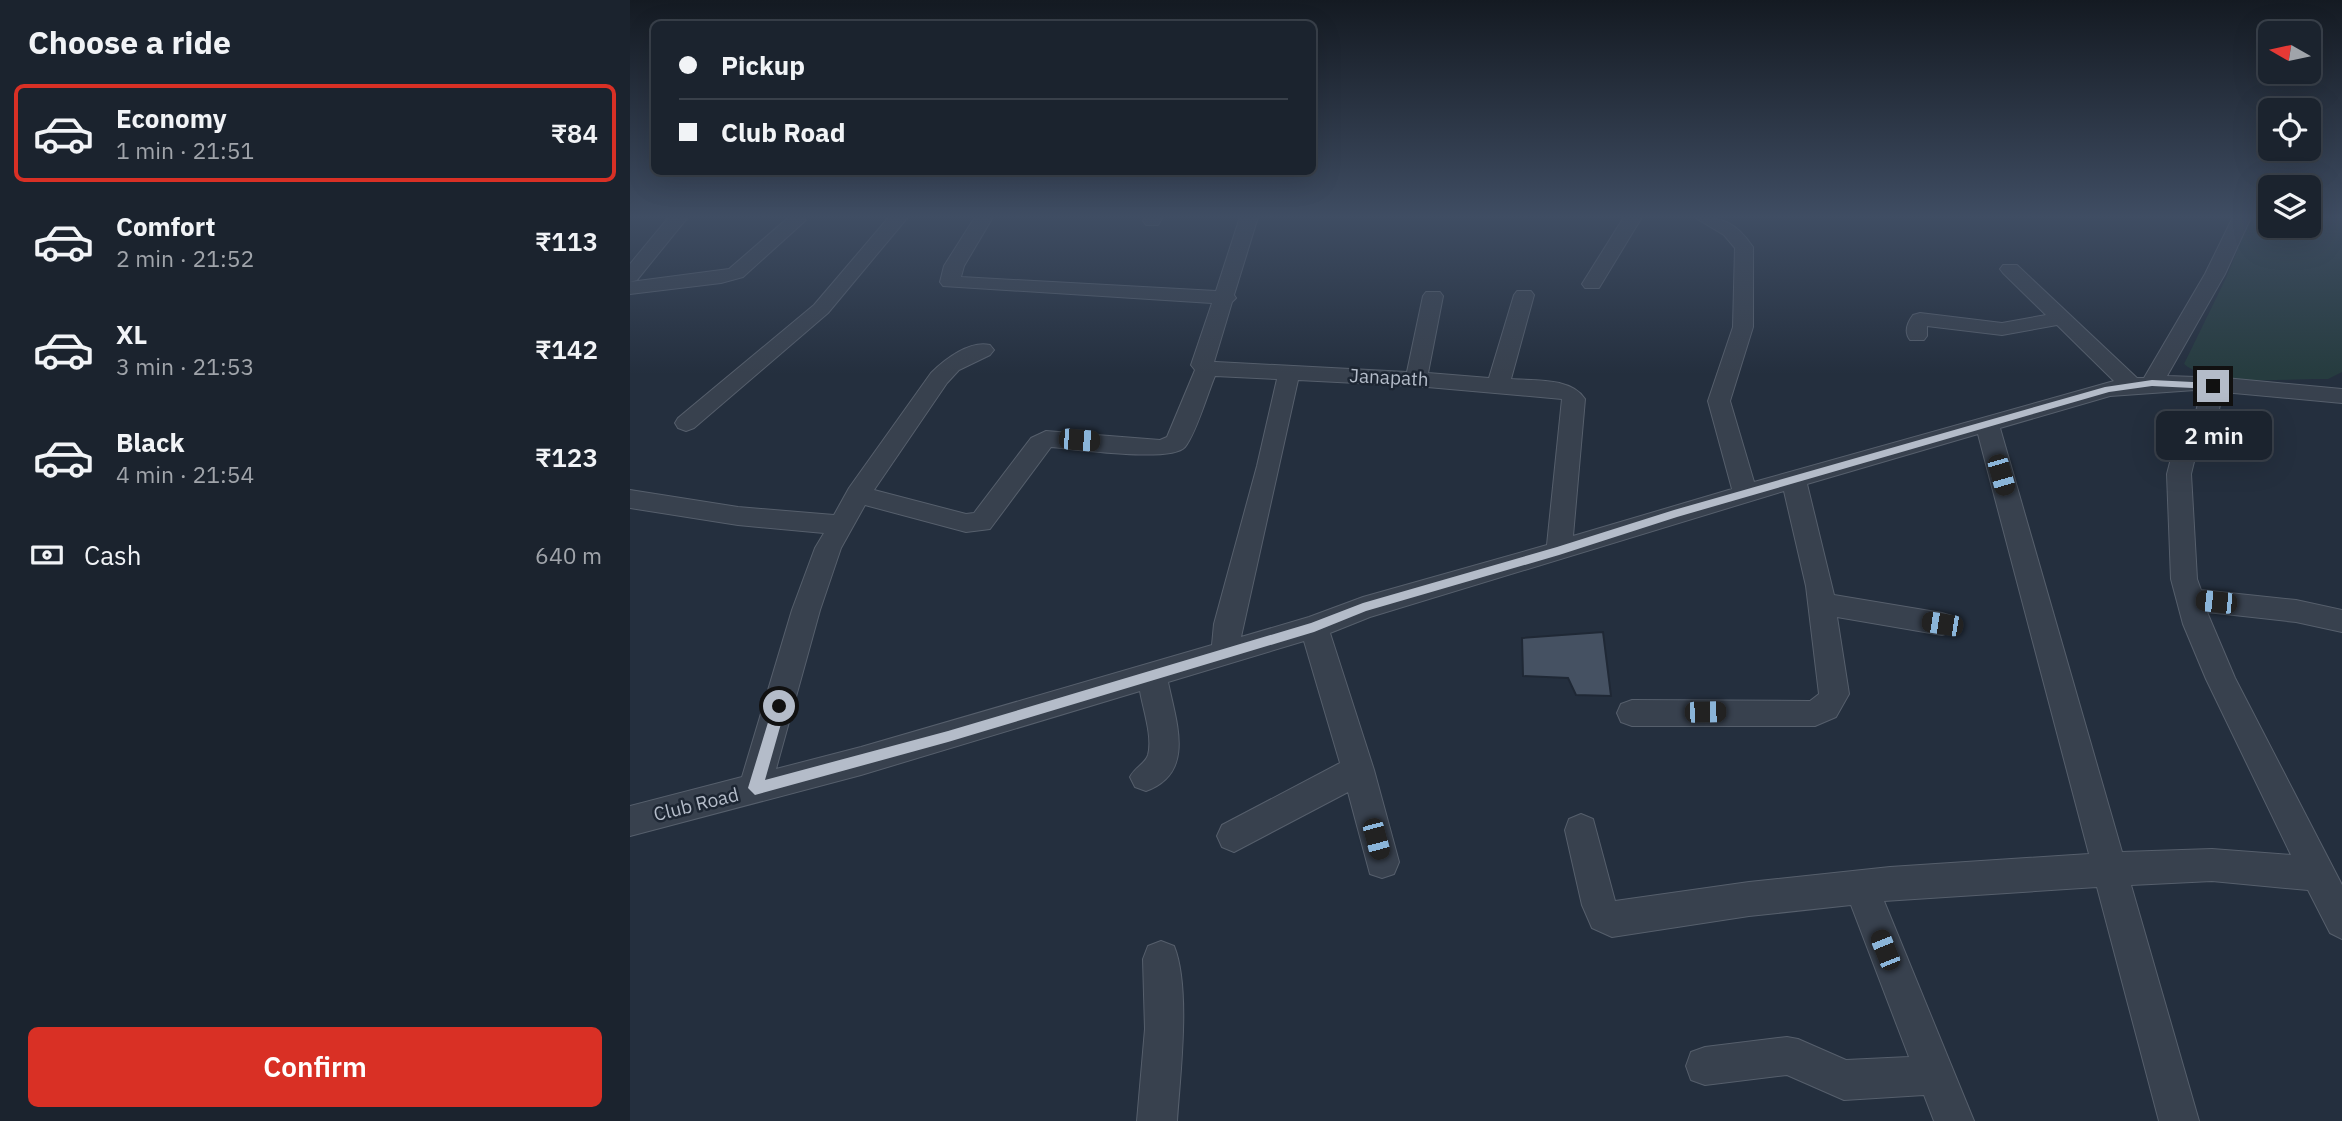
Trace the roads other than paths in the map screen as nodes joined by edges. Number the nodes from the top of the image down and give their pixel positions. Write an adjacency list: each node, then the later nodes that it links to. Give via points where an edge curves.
1 (741, 269): 10 (street)
2 (855, 269): 24 (street, via 821,309)
3 (953, 269): 13 (street, via 950,282)
4 (1234, 269): 13 (street)
5 (1601, 269): 9 (street)
6 (1743, 269): 27 (street, via 1742,327 1719,401)
7 (2010, 269): 14 (street)
8 (2217, 269): 20 (street)
9 (1592, 284)
10 (630, 288)
11 (1433, 296): 19 (street)
12 (1524, 296): 21 (street)
13 (1226, 298): 17 (street, via 1203,358 1202,365)
14 (2061, 318): 15 (street, via 2002,328 1920,319); 20 (street)
15 (1917, 336)
16 (983, 350): 28 (street, via 945,371)
17 (1207, 368): 18 (street, Janapath); 28 (street, via 1172,445 1160,448 1046,439 981,522 966,523)
18 (1289, 372): 19 (street, Janapath); 37 (street, via 1228,624)
19 (1416, 379): 21 (street, Janapath)
20 (2141, 384): 22 (street, Club Road); 25 (street, Club Road)
21 (1498, 385): 31 (street, Janapath, via 1559,390 1574,399)
22 (2213, 386): 23 (street, Club Road); 32 (street, via 2205,422 2187,443 2179,474 2182,559)
23 (2342, 396)
24 (686, 423)
25 (1987, 423): 26 (street, Club Road); 47 (street)
26 (1793, 479): 27 (street, Club Road); 33 (street)
27 (1745, 492): 31 (street, Club Road)
28 (858, 494): 30 (street)
29 (630, 499): 30 (street)
30 (838, 525): 42 (street, via 806,610)
31 (1559, 551): 36 (street, Club Road, via 1363,608)
32 (2189, 599): 34 (street); 48 (street, via 2221,679)
33 (1821, 604): 35 (street); 39 (street, via 1834,694 1824,711)
34 (2342, 621)
35 (1942, 624)
36 (1314, 627): 37 (street, Club Road); 40 (street)
37 (1226, 652): 38 (street, Club Road)
38 (1152, 674): 41 (street, via 1163,750 1154,773); 42 (street, Club Road)
39 (1632, 713)
40 (1359, 771): 45 (street); 46 (street)
41 (1146, 777)
42 (755, 788): 43 (street, Club Road)
43 (630, 821)
44 (1581, 831): 49 (street, via 1599,905 1604,916 1612,919)
45 (1234, 836)
46 (1382, 862)
47 (2110, 870): 48 (street, via 2212,865); 49 (street); 56 (street)
48 (2315, 874): 50 (street)
49 (1861, 887): 53 (street)
50 (2342, 921)
51 (1161, 959): 54 (street, via 1164,1029)
52 (1705, 1066): 53 (street, via 1787,1056 1844,1080)
53 (1935, 1075): 55 (street)
54 (1157, 1121)
55 (1954, 1121)
56 (2179, 1121)

